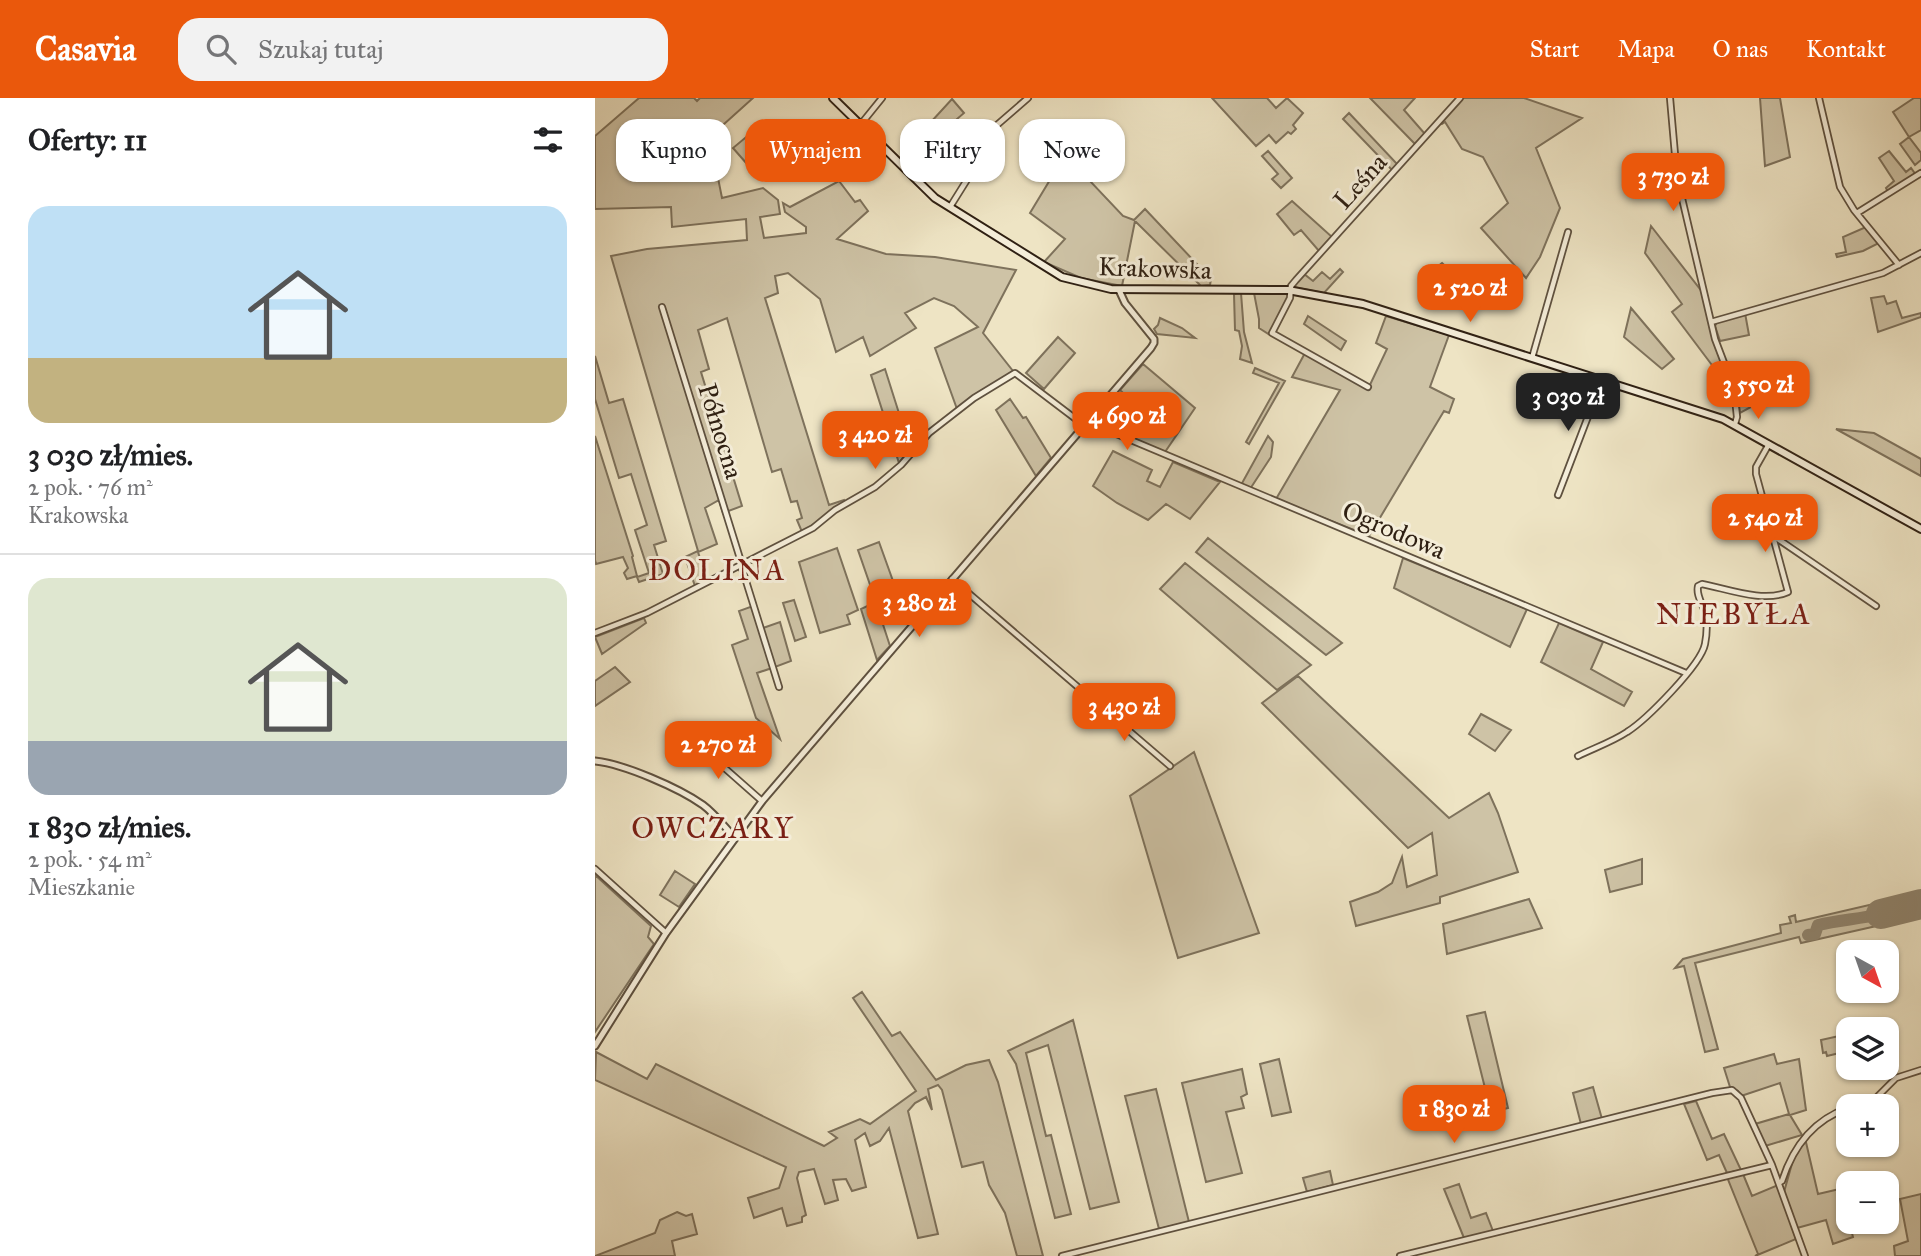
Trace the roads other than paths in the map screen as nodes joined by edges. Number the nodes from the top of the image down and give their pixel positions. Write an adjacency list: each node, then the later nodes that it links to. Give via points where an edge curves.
1 (833, 98): 7 (main road, Krakowska)
2 (883, 98): 8 (street)
3 (1028, 98): 11 (street, via 990,131 980,159)
4 (1460, 98): 17 (street, Leśna, via 1308,265)
5 (1670, 98): 19 (street, via 1677,177)
6 (1818, 98): 12 (street, via 1840,187)
7 (856, 119)
8 (865, 119)
9 (886, 150): 11 (main road, Krakowska)
10 (1921, 173): 12 (street)
11 (949, 208): 16 (main road, Krakowska, via 1058,275)
12 (1857, 213): 15 (street)
13 (1568, 232): 20 (street)
14 (1921, 253): 15 (street)
15 (1899, 265): 19 (street)
16 (1119, 290): 17 (main road, Krakowska); 23 (street, via 1154,343)
17 (1291, 291): 20 (main road, Krakowska, via 1363,304); 22 (street, Leśna, via 1272,333)
18 (663, 307): 29 (street, Północna)
19 (1711, 322): 24 (street, via 1734,389)
20 (1532, 358): 21 (main road, Krakowska)
21 (1602, 380): 24 (main road, Krakowska); 26 (street)
22 (1368, 387)
23 (1086, 424): 29 (street, via 1014,373 929,433 874,487 813,528); 30 (street); 33 (street, Ogrodowa)
24 (1735, 424): 25 (main road, Krakowska)
25 (1769, 443): 27 (main road, Krakowska); 28 (street, via 1756,471)
26 (1558, 495)
27 (1921, 529)
28 (1774, 535): 31 (street); 33 (street, via 1788,592 1757,595 1702,584 1697,588 1705,614 1706,642)
29 (741, 565): 32 (street, via 647,613); 34 (street, Północna)
30 (952, 579): 38 (street); 39 (street)
31 (1876, 606)
32 (595, 633)
33 (1686, 673): 36 (street, via 1628,732)
34 (779, 687)
35 (694, 741): 39 (street)
36 (1578, 756)
37 (595, 761): 40 (street, via 686,794 705,806)
38 (1170, 766)
39 (762, 801): 40 (street)
40 (734, 837): 42 (street)
41 (595, 869): 42 (street)
42 (666, 933): 43 (street)
43 (595, 1046)
44 (1921, 1070): 45 (street, via 1896,1079)
45 (1880, 1094)
46 (1836, 1114): 48 (street, via 1800,1142)
47 (1772, 1165): 48 (street); 49 (street, via 1741,1098 1732,1090 1718,1091); 50 (street)
48 (1779, 1183): 51 (street)
49 (1062, 1256)
50 (1400, 1256)
51 (1805, 1256)

